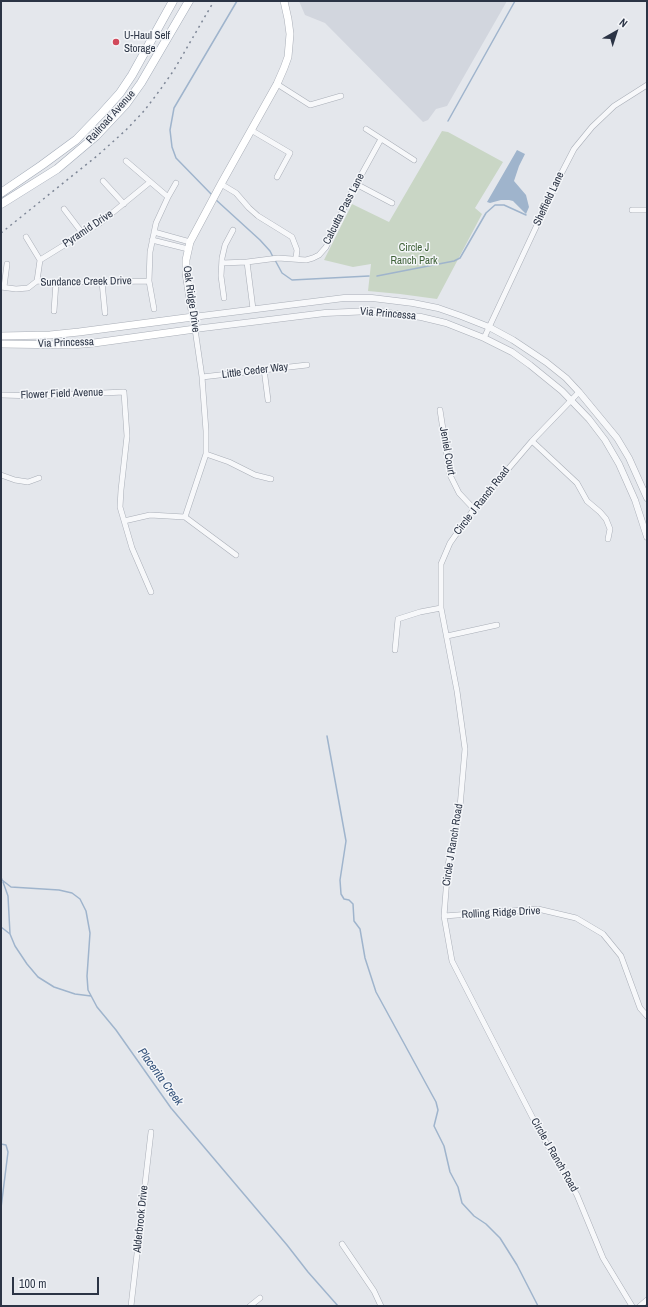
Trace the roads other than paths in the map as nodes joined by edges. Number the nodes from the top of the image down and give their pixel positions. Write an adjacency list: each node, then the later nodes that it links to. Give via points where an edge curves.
1 (173, 1): 18 (main road, Railroad Avenue, via 120,93 76,140)
2 (189, 1): 21 (main road, Railroad Avenue, via 141,83 121,110 96,136 57,169)
3 (283, 2): 4 (main road, Oak Ridge Drive, via 288,19 290,47)
4 (277, 84): 6 (street, via 310,105); 8 (main road, Oak Ridge Drive)
5 (646, 88): 48 (street, Sheffield Lane, via 614,106 574,149)
6 (341, 96)
7 (366, 129): 9 (street)
8 (251, 130): 12 (street, via 290,153); 16 (main road, Oak Ridge Drive)
9 (381, 139): 10 (street); 17 (street, Calcutta Pass Lane)
10 (414, 160)
11 (126, 161): 14 (street)
12 (277, 177)
13 (103, 181): 22 (street)
14 (150, 182): 19 (street); 22 (street, Pyramid Drive)
15 (176, 183): 19 (street)
16 (220, 184): 31 (main road, Oak Ridge Drive); 32 (street, via 236,193 258,216 292,237 297,250)
17 (356, 184): 20 (street); 32 (street, Calcutta Pass Lane, via 326,247 314,258)
18 (1, 193)
19 (168, 196): 27 (street)
20 (392, 203)
21 (1, 204)
22 (124, 204): 28 (street, Pyramid Drive)
23 (64, 208): 28 (street)
24 (632, 210): 25 (street)
25 (647, 210)
26 (233, 230): 35 (street, via 225,245)
27 (154, 232): 30 (street); 31 (street)
28 (82, 234): 33 (street, Pyramid Drive)
29 (26, 237): 33 (street)
30 (152, 240): 31 (street); 38 (street)
31 (189, 245): 47 (main road, Oak Ridge Drive, via 186,273)
32 (296, 258): 34 (street, Calcutta Pass Lane)
33 (40, 260): 37 (street)
34 (247, 262): 35 (street, Calcutta Pass Lane); 43 (street)
35 (222, 263): 42 (street)
36 (7, 264): 41 (street)
37 (37, 281): 39 (street, Sundance Creek Drive); 41 (street, Sundance Creek Drive, via 28,288)
38 (149, 281): 40 (street, Sundance Creek Drive); 44 (street)
39 (56, 282): 40 (street, Sundance Creek Drive); 45 (street)
40 (102, 282): 46 (street)
41 (3, 287)
42 (224, 298)
43 (254, 309): 47 (street, Via Princessa); 48 (street, Via Princessa, via 344,298 372,298 438,308)
44 (154, 310)
45 (54, 311)
46 (105, 313)
47 (193, 317): 49 (main road, Oak Ridge Drive); 50 (main road, Via Princessa, via 50,335)
48 (489, 327): 51 (street, Sheffield Lane); 56 (street, Via Princessa, via 541,358)
49 (195, 329): 51 (street, Via Princessa, via 325,313 372,311 446,322); 52 (main road, Via Princessa, via 94,343); 55 (street, Oak Ridge Drive)
50 (1, 336)
51 (484, 338): 59 (street, Via Princessa, via 512,352)
52 (1, 344)
53 (307, 364): 54 (street, Little Ceder Way)
54 (264, 369): 55 (street, Little Ceder Way); 58 (street)
55 (202, 378): 62 (street, Oak Ridge Drive)
56 (579, 392): 59 (street, Circle J Ranch Road); 66 (street, Via Princessa, via 617,438)
57 (1, 395): 69 (street, Flower Field Avenue, via 124,392 127,436 120,490 120,507)
58 (268, 400)
59 (572, 400): 61 (street, Circle J Ranch Road); 70 (street, Via Princessa, via 589,419 620,464)
60 (440, 410): 67 (street, Jeniel Court, via 450,475 459,493)
61 (532, 441): 67 (street, Circle J Ranch Road); 71 (street, via 577,483 587,501 606,519 610,529)
62 (206, 454): 65 (street, via 255,475); 68 (street, Oak Ridge Drive)
63 (1, 475): 64 (street, via 28,482)
64 (39, 478)
65 (271, 479)
66 (647, 498)
67 (474, 509): 74 (street, Circle J Ranch Road, via 450,543 441,564)
68 (185, 517): 69 (street, via 150,515); 72 (street)
69 (124, 521): 73 (street)
70 (647, 536)
71 (608, 539)
72 (236, 555)
73 (150, 592)
74 (441, 608): 76 (street, Circle J Ranch Road); 77 (street, via 398,619)
75 (497, 625): 76 (street)
76 (446, 636): 78 (street, Circle J Ranch Road, via 465,749 460,807 448,865)
77 (395, 650)
78 (444, 916): 79 (street, Rolling Ridge Drive, via 538,909 576,918 603,934 621,956 640,1008); 87 (street, Circle J Ranch Road, via 452,961 541,1134 577,1195 603,1258)
79 (647, 1016)
80 (151, 1132): 84 (street, Alderbrook Drive)
81 (342, 1244): 86 (street, via 374,1291)
82 (260, 1298): 85 (street)
83 (647, 1300): 88 (street)
84 (131, 1306)
85 (250, 1306)
86 (381, 1306)
87 (632, 1306)
88 (640, 1306)

